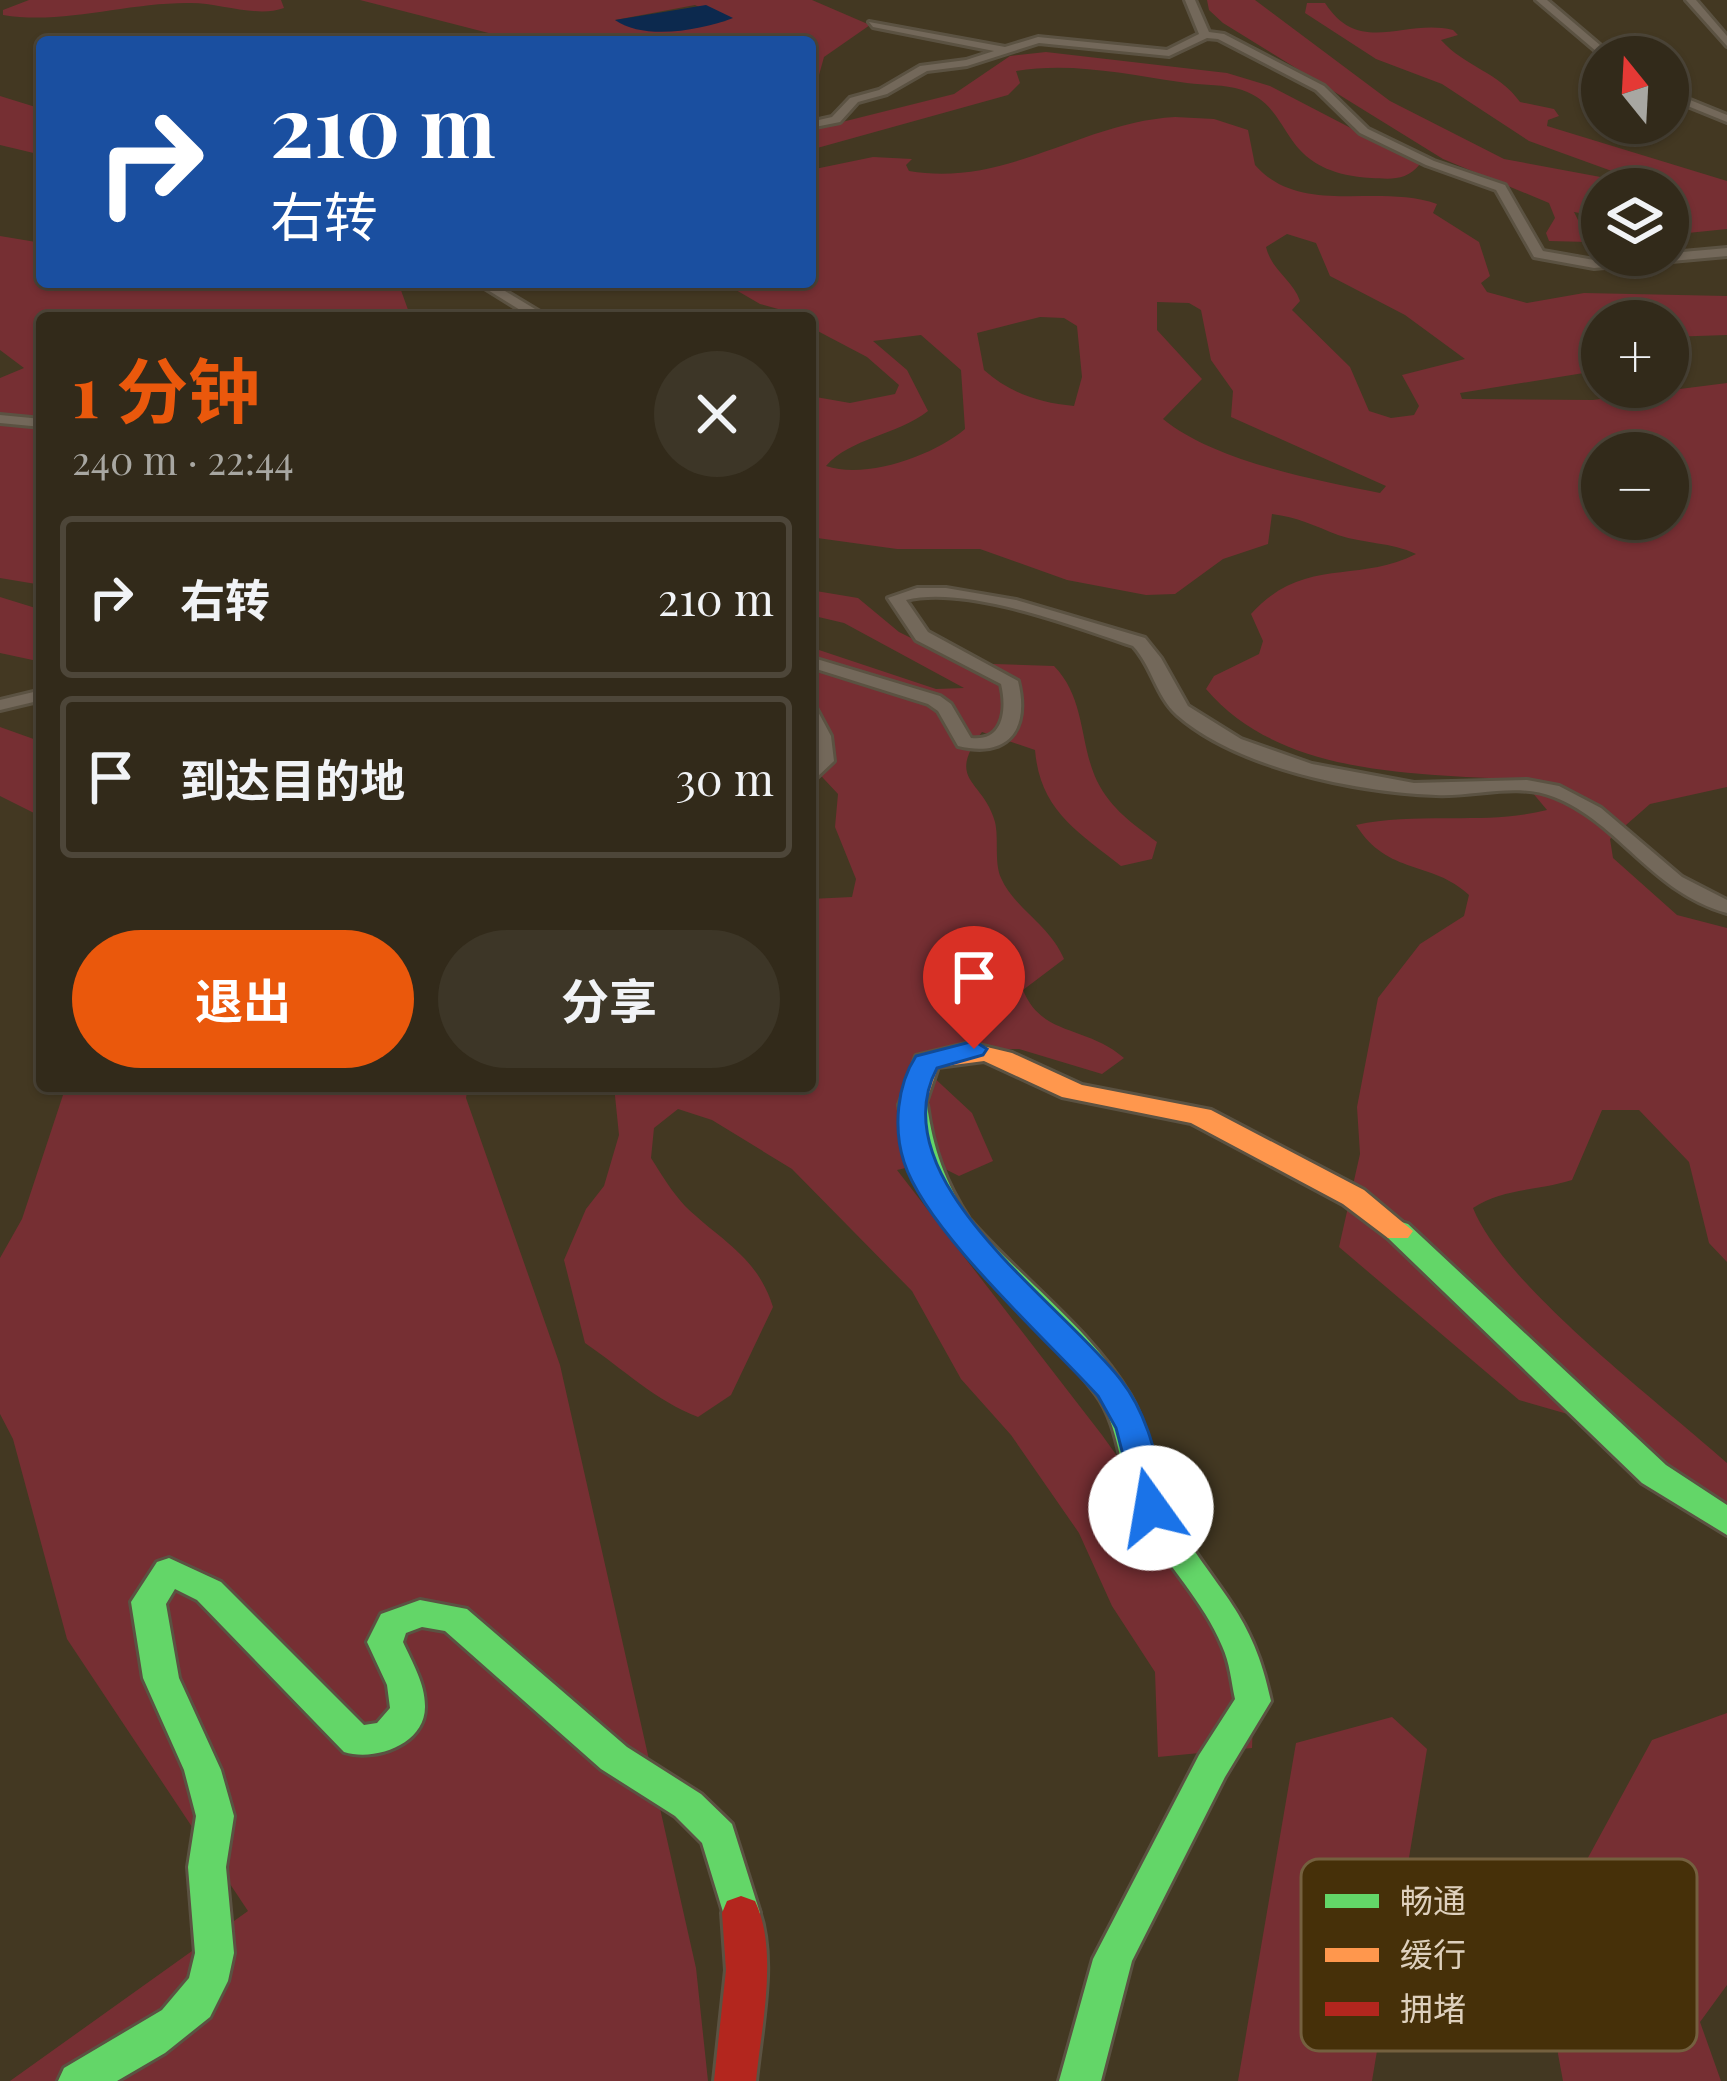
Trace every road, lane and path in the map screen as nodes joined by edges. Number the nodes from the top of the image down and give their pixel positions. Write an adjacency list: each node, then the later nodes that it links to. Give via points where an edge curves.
1 (1190, 0): 5 (street)
2 (1541, 0): 6 (street)
3 (1691, 0): 7 (street)
4 (873, 24): 8 (street)
5 (1205, 35): 8 (street, via 1169,52 1046,39); 12 (street, via 1231,40 1320,88 1364,131 1501,188 1538,254 1594,264)
6 (1584, 36)
7 (1727, 44)
8 (1002, 49): 11 (street, via 924,68)
9 (1689, 103): 10 (street)
10 (1727, 119)
11 (816, 124)
12 (1727, 252)
13 (491, 288): 14 (street)
14 (533, 312)
15 (0, 419): 16 (street)
16 (36, 422)
17 (816, 664): 22 (street, via 934,700 964,742 991,747 1013,717 1009,681 922,636 896,598 920,592 1018,606 1139,642 1183,712 1271,755 1406,788 1531,787 1565,795 1682,890)
18 (36, 696): 19 (street)
19 (0, 705)
20 (816, 724): 21 (street, via 825,761)
21 (816, 769)
22 (1727, 907)
23 (1727, 1522): 26 (street, via 1654,1474 1388,1221 1329,1179 1195,1114 1069,1090 994,1051 953,1051 926,1062 912,1088 918,1162 950,1216 1110,1388 1132,1428 1151,1508 1242,1650 1252,1701 1113,1959)
24 (79, 2081): 25 (street, via 188,2018 204,2001 216,1958 207,1867 211,1781 161,1679 148,1602 169,1571 209,1591 357,1741 388,1736 408,1712 386,1642 393,1624 420,1613 455,1619 614,1758 688,1805 718,1835 742,1918 746,1970)
25 (735, 2081)
26 (1080, 2081)

